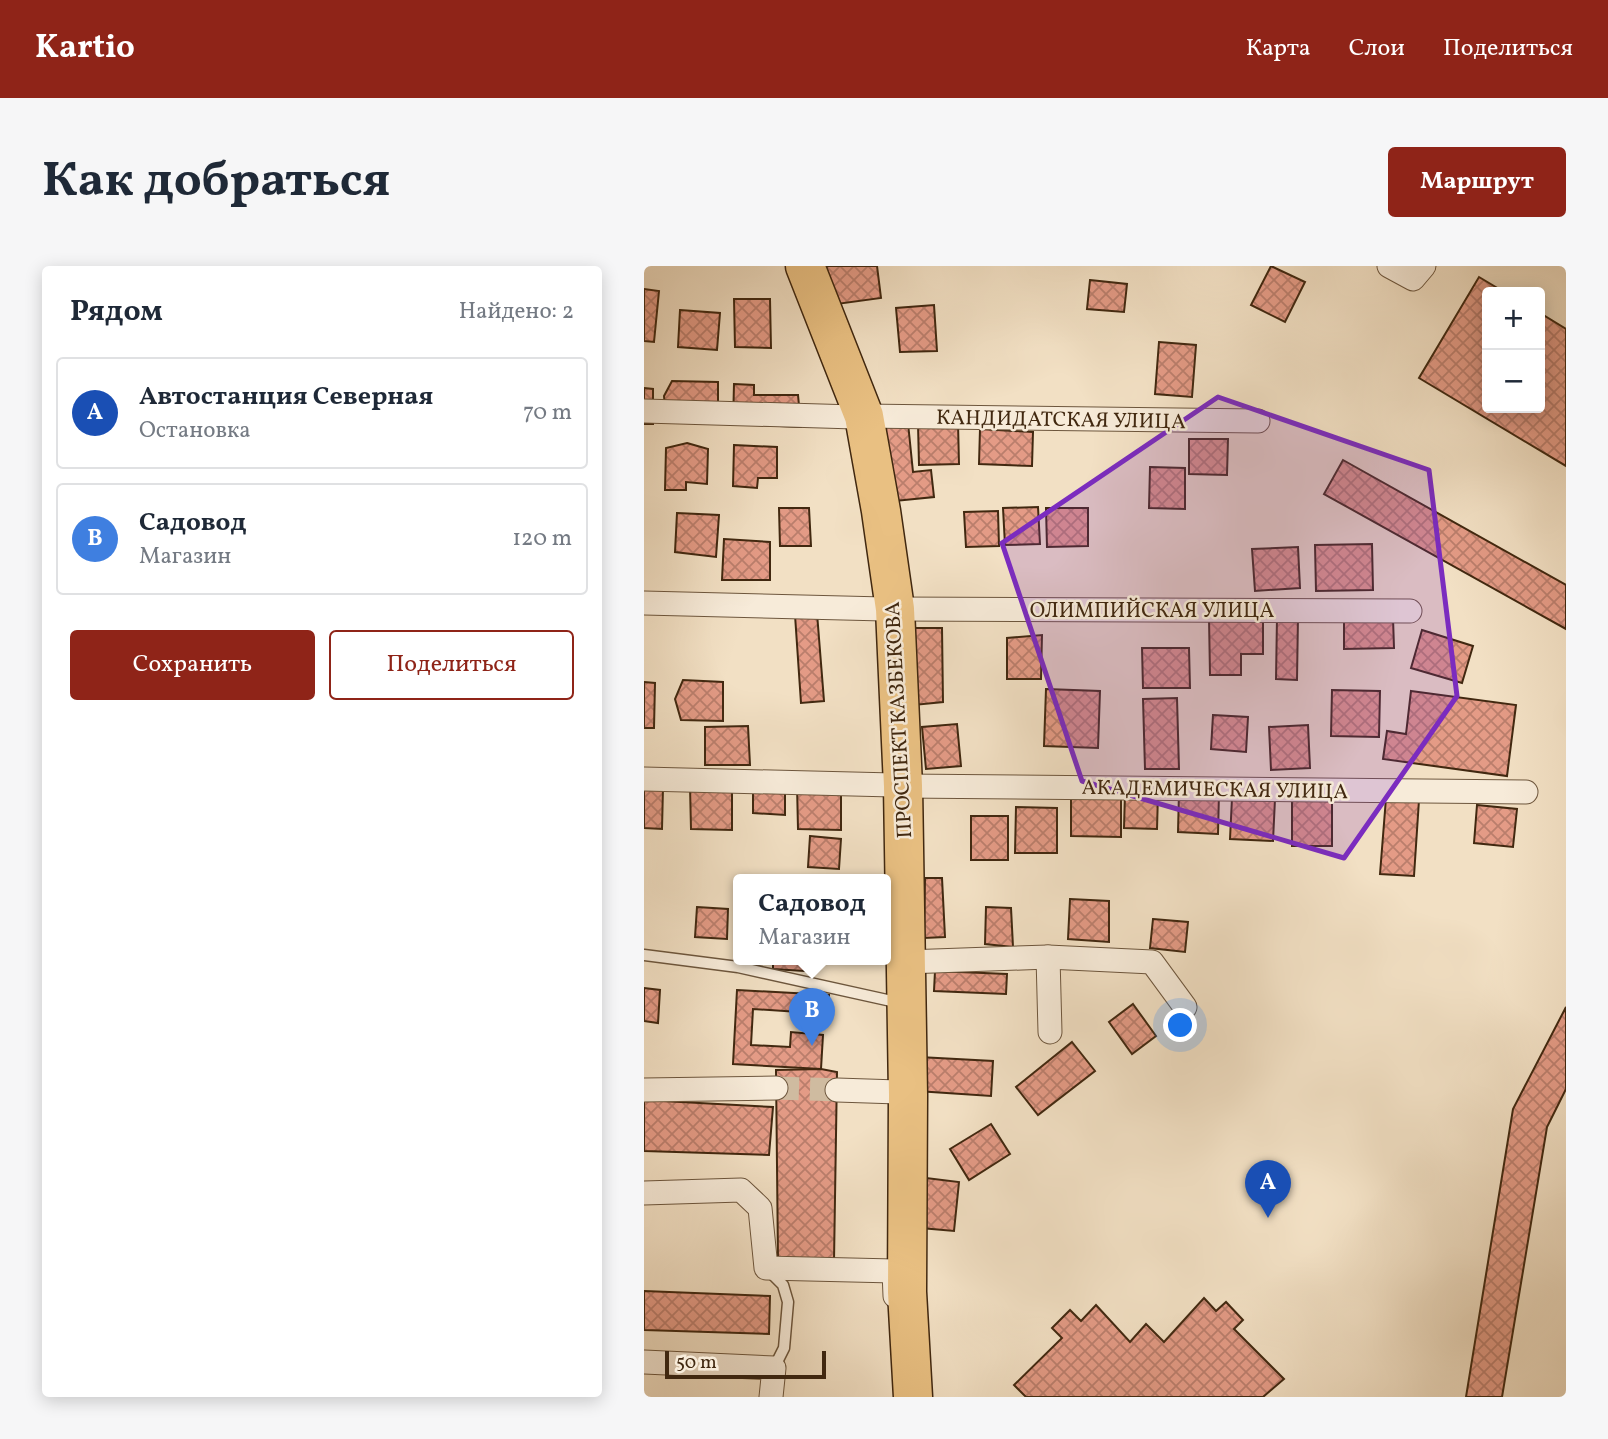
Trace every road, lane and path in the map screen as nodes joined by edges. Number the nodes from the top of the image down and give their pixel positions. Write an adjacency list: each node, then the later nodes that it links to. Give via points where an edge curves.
1 (794, 266): 6 (street)
2 (805, 266): 6 (highway, ПРОСПЕКТ КАЗБЕКОВА)
3 (1389, 266): 4 (street, via 1413,279)
4 (1424, 266)
5 (644, 411): 6 (street, КАНДИДАТСКАЯ УЛИЦА)
6 (860, 417): 7 (street, КАНДИДАТСКАЯ УЛИЦА); 9 (highway, ПРОСПЕКТ КАЗБЕКОВА, via 881,511)
7 (1258, 421)
8 (644, 603): 9 (street, ОЛИМПИЙСКАЯ УЛИЦА)
9 (889, 609): 10 (street, ОЛИМПИЙСКАЯ УЛИЦА); 12 (highway, ПРОСПЕКТ КАЗБЕКОВА)
10 (1410, 611)
11 (644, 779): 12 (street, АКАДЕМИЧЕСКАЯ УЛИЦА)
12 (898, 785): 13 (street, АКАДЕМИЧЕСКАЯ УЛИЦА); 16 (highway, ПРОСПЕКТ КАЗБЕКОВА); 17 (street)
13 (1527, 792)
14 (644, 956): 17 (lane, via 738,967)
15 (1048, 957): 16 (street); 18 (street, via 1152,962); 19 (street)
16 (906, 962): 31 (highway, ПРОСПЕКТ КАЗБЕКОВА, via 908,1292)
17 (896, 1002): 23 (street)
18 (1185, 1007)
19 (1050, 1032)
20 (776, 1088): 21 (street)
21 (644, 1090)
22 (837, 1090): 23 (street)
23 (898, 1092): 26 (street)
24 (644, 1193): 25 (street, via 741,1190 761,1208)
25 (766, 1268): 26 (street); 28 (lane, via 783,1284 788,1302 784,1348)
26 (894, 1271): 30 (street)
27 (644, 1362): 28 (street)
28 (774, 1368): 29 (street)
29 (771, 1397)
30 (898, 1397)
31 (914, 1397)

